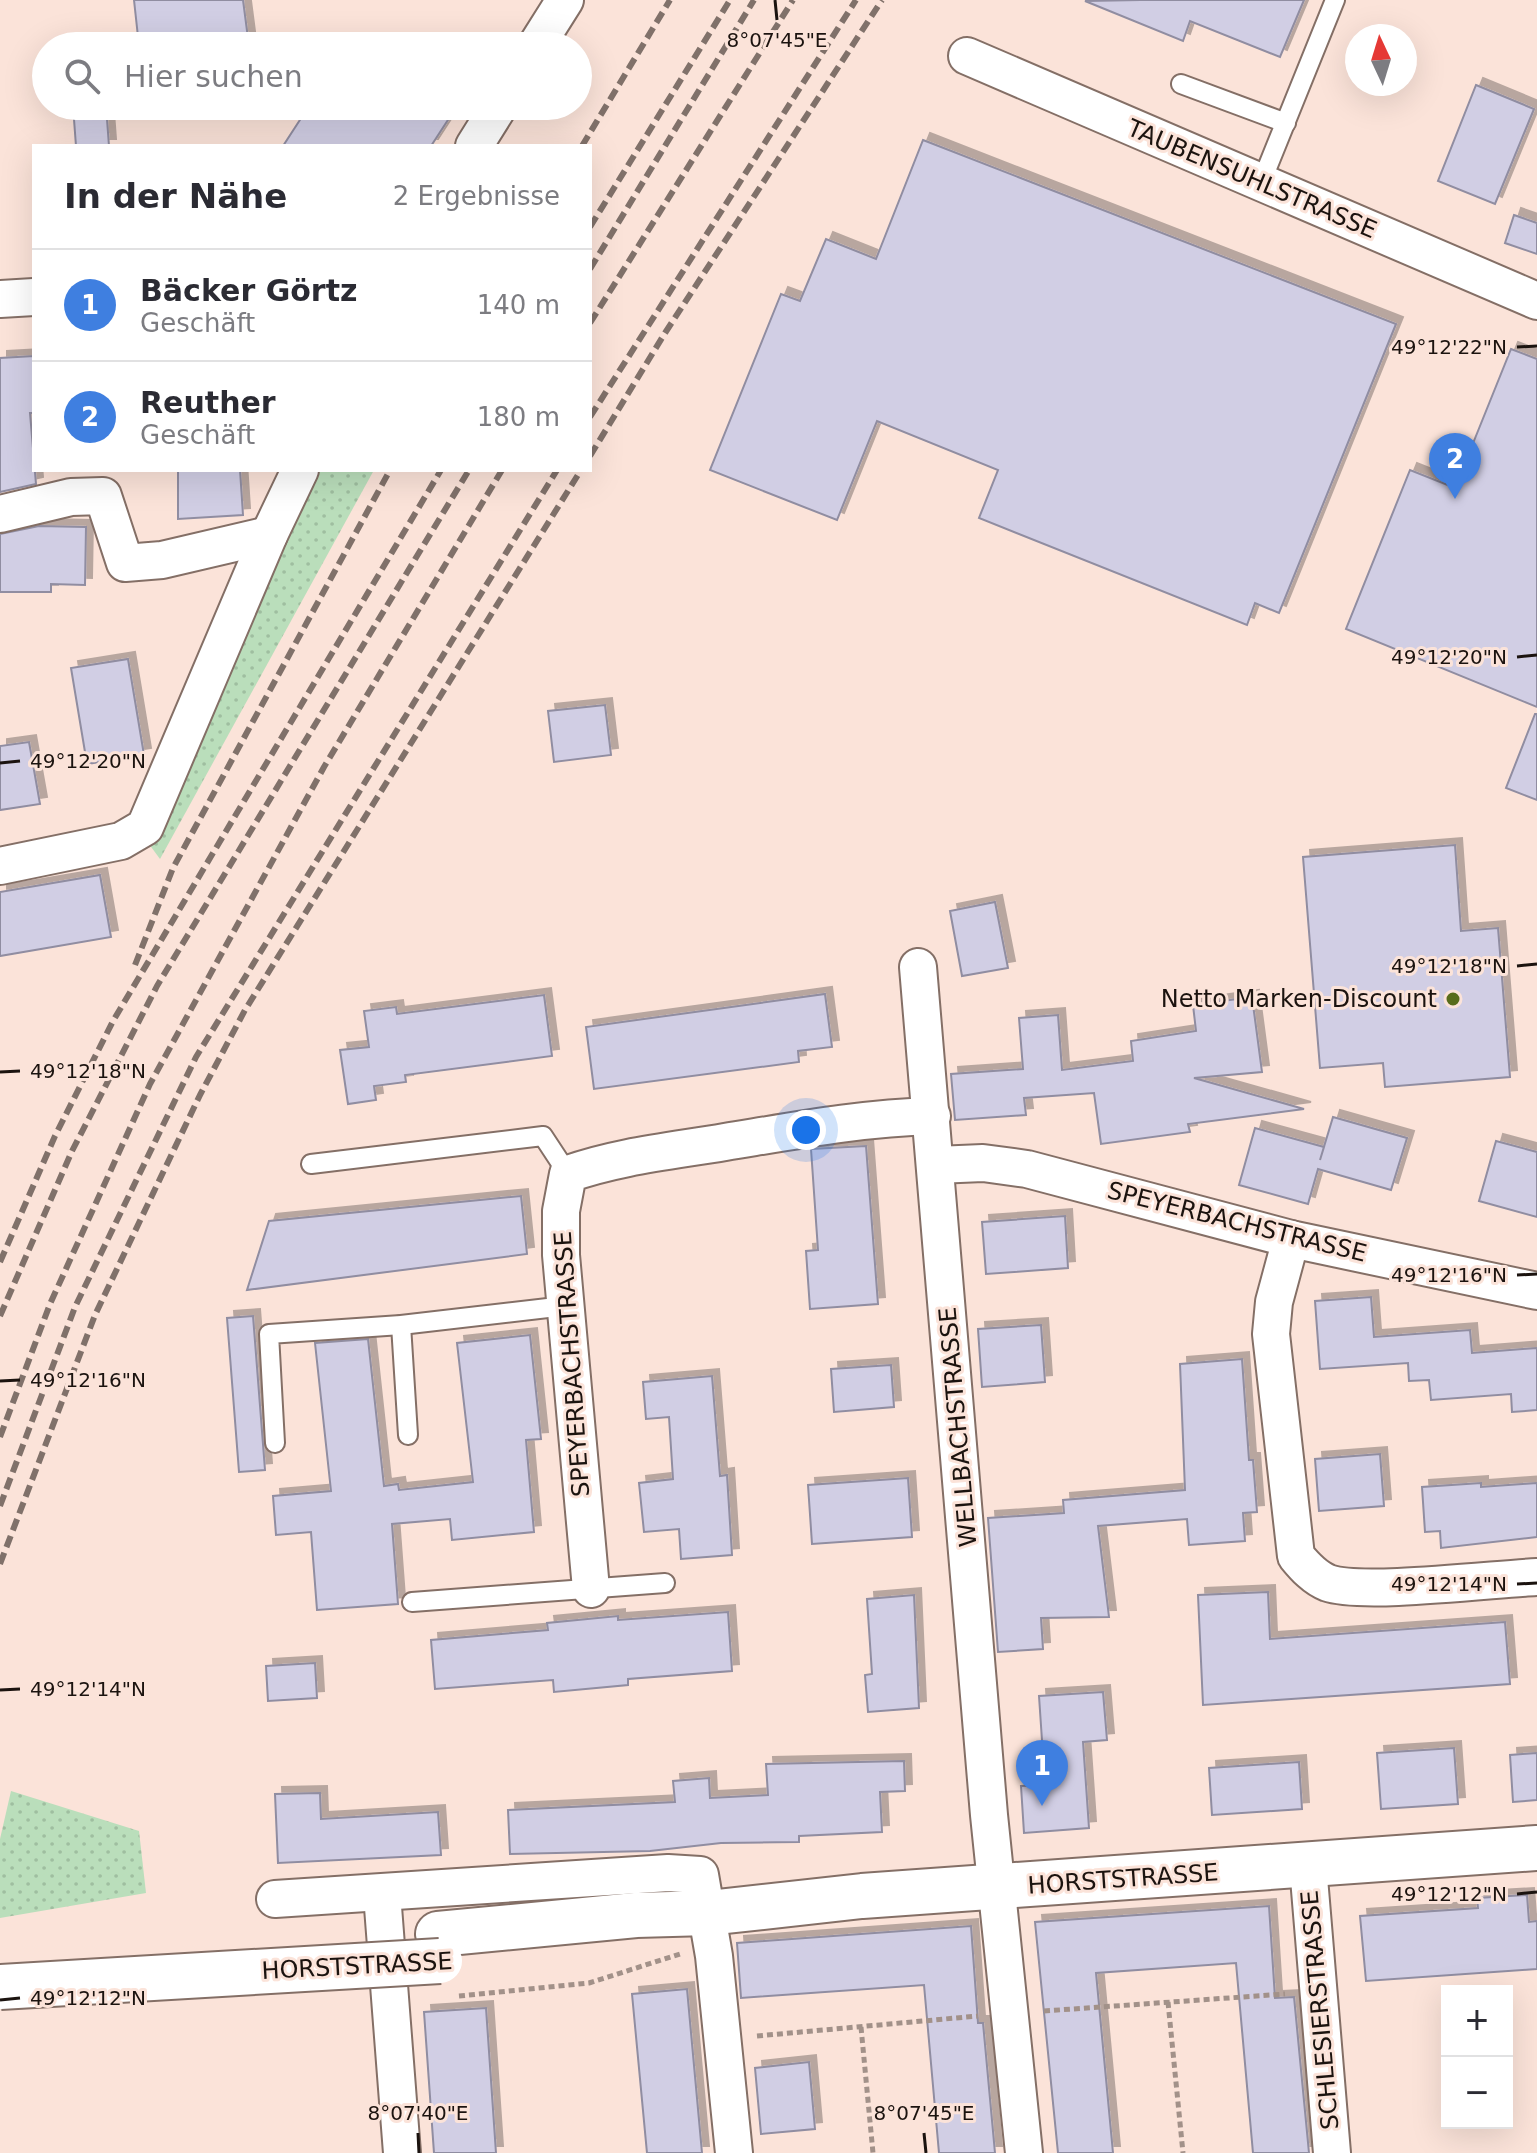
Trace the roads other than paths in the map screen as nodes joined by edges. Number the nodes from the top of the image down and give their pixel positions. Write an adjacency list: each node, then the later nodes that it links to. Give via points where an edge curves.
1 (565, 0): 3 (street)
2 (1335, 0): 7 (lane)
3 (545, 32)
4 (967, 56): 9 (street, TAUBENSUHLSTRASSE)
5 (1181, 84): 7 (lane)
6 (490, 120): 8 (street)
7 (1286, 123): 9 (lane)
8 (475, 144)
9 (1261, 183): 12 (street, TAUBENSUHLSTRASSE)
10 (32, 297): 11 (street)
11 (0, 299)
12 (1537, 301)
13 (299, 472): 15 (street)
14 (0, 514): 15 (street, via 71,497 103,496 125,563 162,560)
15 (269, 535): 16 (street, via 145,827 121,841)
16 (0, 866)
17 (918, 967): 18 (street, WELLBACHSTRASSE)
18 (932, 1116): 20 (street, WELLBACHSTRASSE); 21 (street, via 740,1140 603,1162)
19 (311, 1164): 21 (lane, via 543,1136)
20 (936, 1165): 22 (street, SPEYERBACHSTRASSE, via 983,1163 1027,1169); 34 (street, WELLBACHSTRASSE)
21 (568, 1174): 24 (street, SPEYERBACHSTRASSE, via 561,1211)
22 (1291, 1239): 23 (street, SPEYERBACHSTRASSE); 28 (street, via 1271,1334 1296,1556 1329,1583 1353,1586)
23 (1537, 1291)
24 (565, 1306): 25 (lane); 30 (street, SPEYERBACHSTRASSE)
25 (401, 1325): 26 (lane); 27 (lane, via 269,1334)
26 (408, 1435)
27 (275, 1443)
28 (1537, 1577)
29 (665, 1583): 30 (lane)
30 (591, 1589): 31 (lane)
31 (412, 1602)
32 (1537, 1848): 33 (street, HORSTSTRASSE)
33 (1308, 1866): 34 (street, HORSTSTRASSE); 44 (street, SCHLESIERSTRASSE)
34 (997, 1887): 37 (street, HORSTSTRASSE, via 862,1896); 43 (street, WELLBACHSTRASSE)
35 (382, 1894): 36 (street); 37 (street, via 700,1875); 41 (street)
36 (275, 1899)
37 (710, 1928): 39 (street, HORSTSTRASSE); 42 (street)
38 (0, 1959): 39 (street, HORSTSTRASSE)
39 (443, 1964): 40 (street, HORSTSTRASSE, bridge)
40 (0, 1987)
41 (402, 2153)
42 (734, 2153)
43 (1024, 2153)
44 (1332, 2153)

